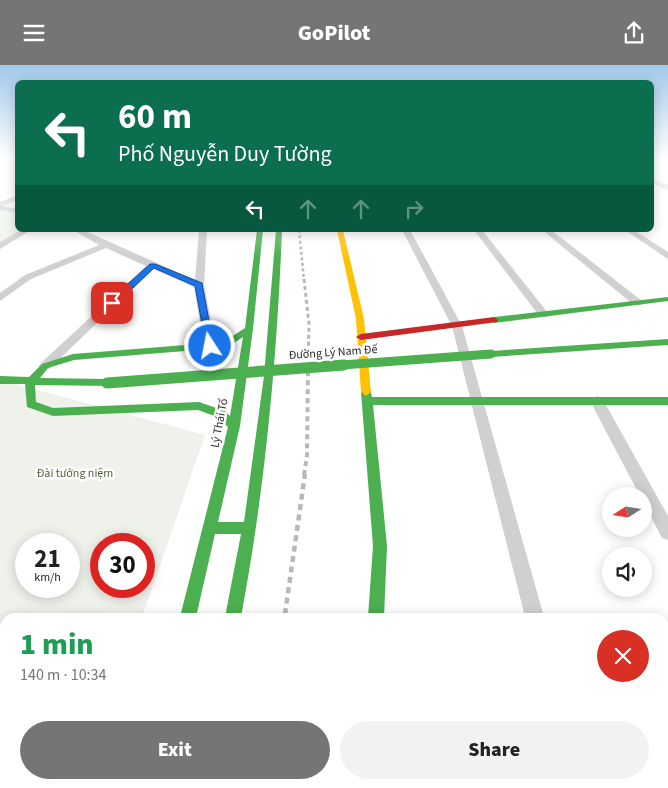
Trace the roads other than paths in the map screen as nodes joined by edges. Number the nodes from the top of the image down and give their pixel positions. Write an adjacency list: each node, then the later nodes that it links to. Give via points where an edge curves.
1 (15, 199): 2 (street)
2 (0, 207): 3 (street)
3 (15, 210)
4 (24, 232): 15 (street)
5 (81, 232): 14 (street)
6 (203, 232): 18 (street)
7 (260, 232): 20 (street, Lý Thái Tổ)
8 (279, 232): 19 (street)
9 (340, 232): 27 (street)
10 (407, 232): 25 (street)
11 (480, 232): 24 (street)
12 (549, 232): 23 (street)
13 (632, 232): 16 (street)
14 (106, 245): 17 (street); 21 (street, via 28,277)
15 (0, 247)
16 (668, 255)
17 (152, 265): 18 (street); 30 (street)
18 (199, 285): 29 (street)
19 (277, 286): 20 (street); 39 (street, via 266,426)
20 (254, 288): 26 (street, Lý Thái Tổ)
21 (0, 298)
22 (668, 299): 23 (street)
23 (638, 303): 24 (street)
24 (544, 315): 25 (street)
25 (457, 326): 27 (street); 34 (street)
26 (249, 329): 29 (street, via 232,341); 37 (street, Lý Thái Tổ)
27 (362, 337): 33 (street)
28 (668, 342): 32 (street, Đường Lý Nam Đế, bridge, via 106,383)
29 (210, 346): 30 (street, via 73,357)
30 (46, 366): 32 (street)
31 (0, 380): 32 (street, Đường Lý Nam Đế)
32 (30, 383): 37 (street, via 31,404 53,412 200,406 221,414)
33 (367, 401): 34 (street); 43 (street, via 380,547)
34 (478, 401): 35 (street); 44 (street)
35 (597, 401): 36 (street); 40 (street)
36 (668, 401)
37 (234, 426): 38 (street, Lý Thái Tổ)
38 (210, 528): 39 (street); 41 (street, Lý Thái Tổ)
39 (250, 528): 42 (street)
40 (668, 532)
41 (189, 613)
42 (235, 613)
43 (376, 613)
44 (534, 613)

